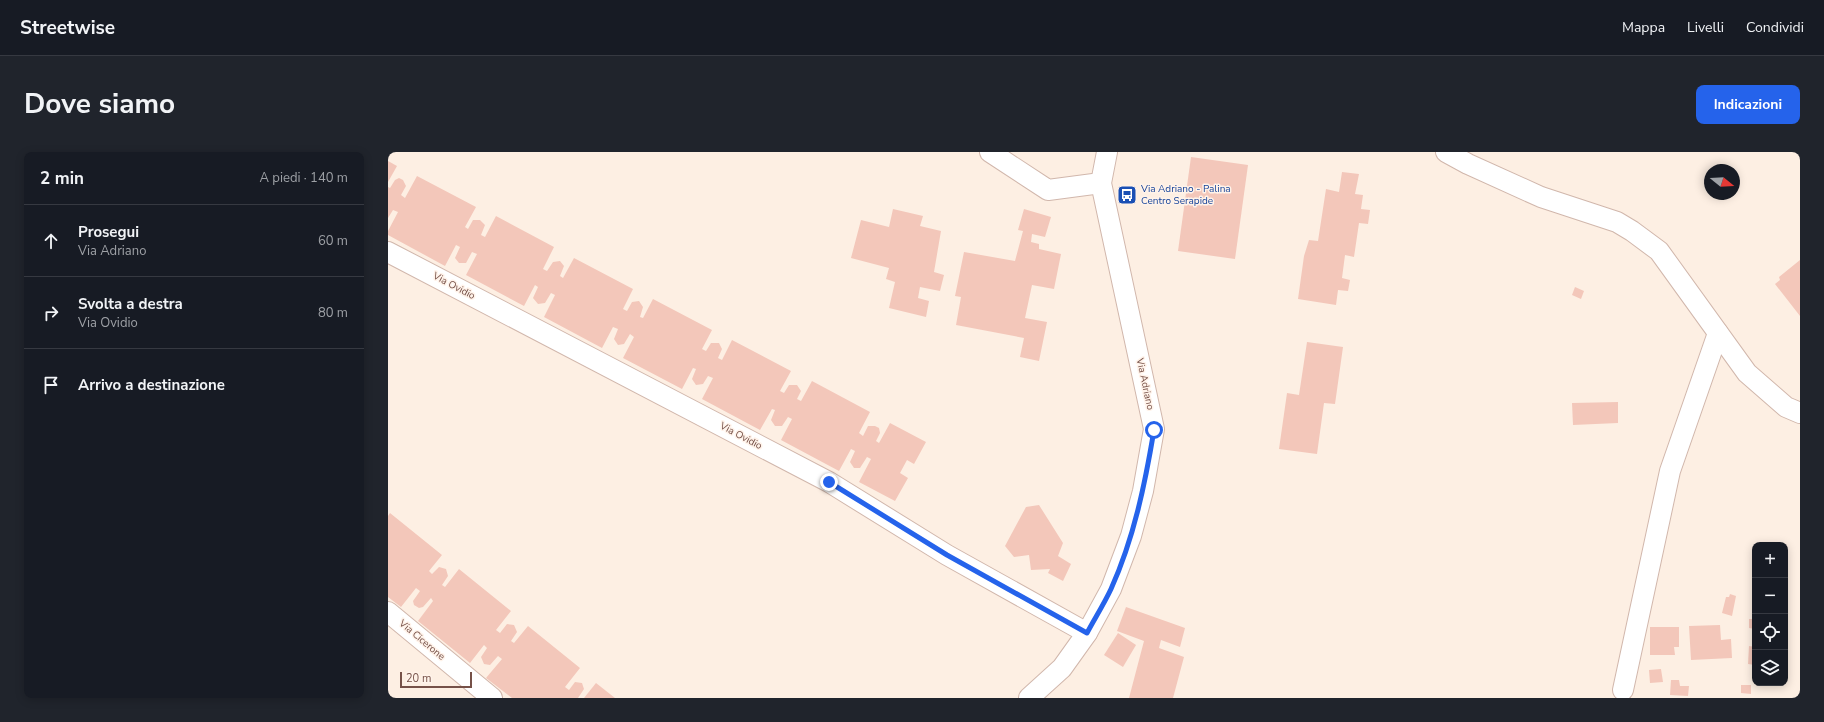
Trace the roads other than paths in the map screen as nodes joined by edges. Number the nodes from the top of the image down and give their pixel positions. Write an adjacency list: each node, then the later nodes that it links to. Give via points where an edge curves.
1 (990, 152): 4 (street, via 1048,190)
2 (1107, 152): 4 (street, Via Adriano)
3 (1446, 152): 6 (street, via 1541,197 1617,222 1632,231 1659,251)
4 (1101, 183): 9 (street, Via Adriano, via 1154,430 1143,492 1131,536 1111,589)
5 (388, 252): 9 (street, Via Ovidio, via 829,482 947,555)
6 (1718, 333): 7 (street, via 1747,373 1786,407); 10 (street, via 1670,471)
7 (1800, 414)
8 (388, 612): 11 (street, Via Cicerone)
9 (1087, 633): 12 (street, via 1062,668)
10 (1623, 690)
11 (492, 698)
12 (1029, 698)

